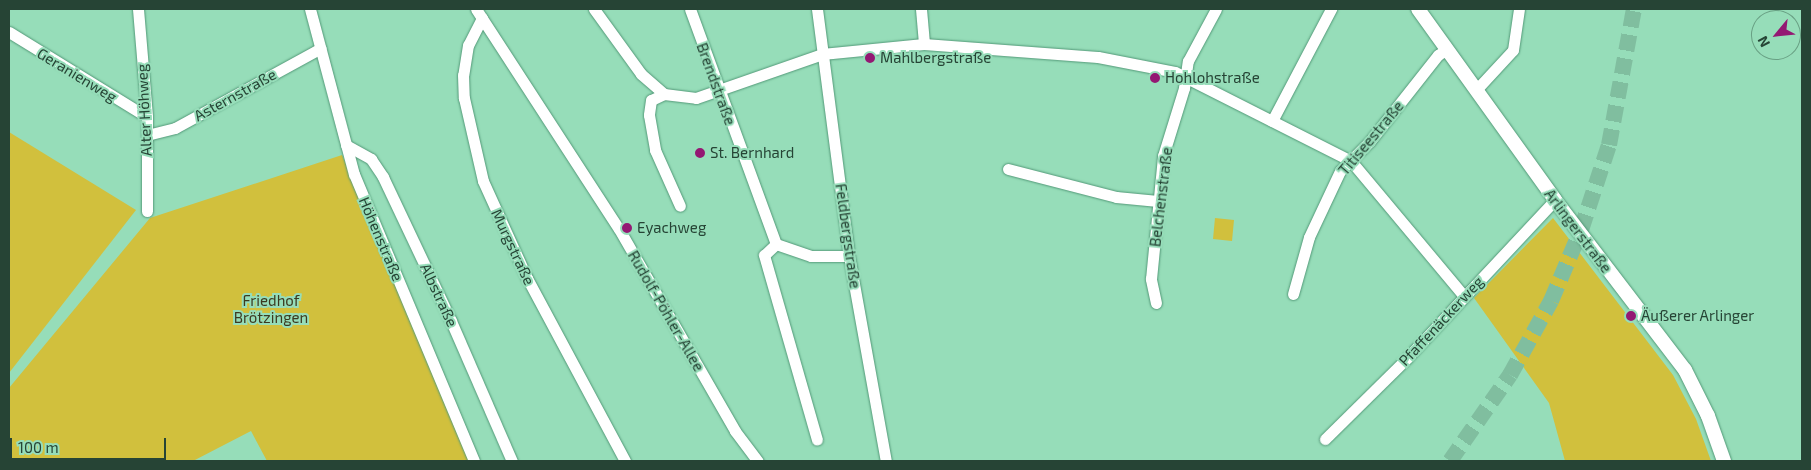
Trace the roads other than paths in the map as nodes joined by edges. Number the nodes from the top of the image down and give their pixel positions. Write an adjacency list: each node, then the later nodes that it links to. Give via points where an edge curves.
1 (138, 9): 21 (street, Alter Höhweg)
2 (310, 9): 14 (street, Höhenstraße)
3 (594, 9): 20 (street, via 642,74)
4 (690, 9): 19 (street, Brendstraße)
5 (818, 9): 16 (street, Feldbergstraße)
6 (921, 9): 13 (street)
7 (1216, 9): 17 (street, Belchenstraße, via 1188,62)
8 (1331, 9): 22 (street)
9 (1418, 9): 15 (main road, Arlingerstraße)
10 (1519, 9): 18 (street, via 1513,50)
11 (479, 14): 40 (street, Murgstraße, via 468,45 464,98 483,181 527,278); 41 (street, Rudolf-Pöhler-Allee, via 619,229 736,431)
12 (9, 32): 21 (street, Geranienweg)
13 (924, 44): 16 (street); 17 (street, via 1098,57 1157,68)
14 (321, 48): 23 (street, Asternstraße, via 175,128); 24 (street, Höhenstraße)
15 (1447, 49): 18 (main road, Arlingerstraße); 25 (street, Titiseestraße, via 1438,55)
16 (822, 54): 19 (street); 32 (street, Feldbergstraße)
17 (1184, 78): 22 (street); 28 (street, Belchenstraße, via 1184,88 1163,156)
18 (1476, 90): 27 (main road, Arlingerstraße)
19 (718, 91): 20 (street, via 696,98); 31 (street, Brendstraße)
20 (664, 94): 29 (street, via 651,100 649,115 655,150)
21 (147, 117): 23 (street, Alter Höhweg)
22 (1272, 121): 25 (street)
23 (147, 135): 30 (street, Alter Höhweg)
24 (346, 145): 38 (street, Höhenstraße, via 354,174); 39 (street, Albstraße, via 371,160 383,177)
25 (1351, 161): 33 (street, Titiseestraße, via 1340,171 1309,237); 34 (street)
26 (1008, 169): 28 (street, via 1116,197)
27 (1555, 200): 34 (street, Pfaffenäckerweg); 43 (main road, Arlingerstraße, via 1684,370 1708,416)
28 (1158, 201): 35 (street, Belchenstraße, via 1151,279)
29 (680, 206)
30 (147, 211)
31 (776, 244): 32 (street, via 811,256); 37 (street, via 764,255)
32 (850, 256): 42 (street, Feldbergstraße)
33 (1293, 294)
34 (1464, 296): 36 (street, Pfaffenäckerweg)
35 (1156, 304)
36 (1325, 439)
37 (817, 440)
38 (474, 461)
39 (512, 461)
40 (625, 461)
41 (758, 461)
42 (886, 461)
43 (1724, 461)

